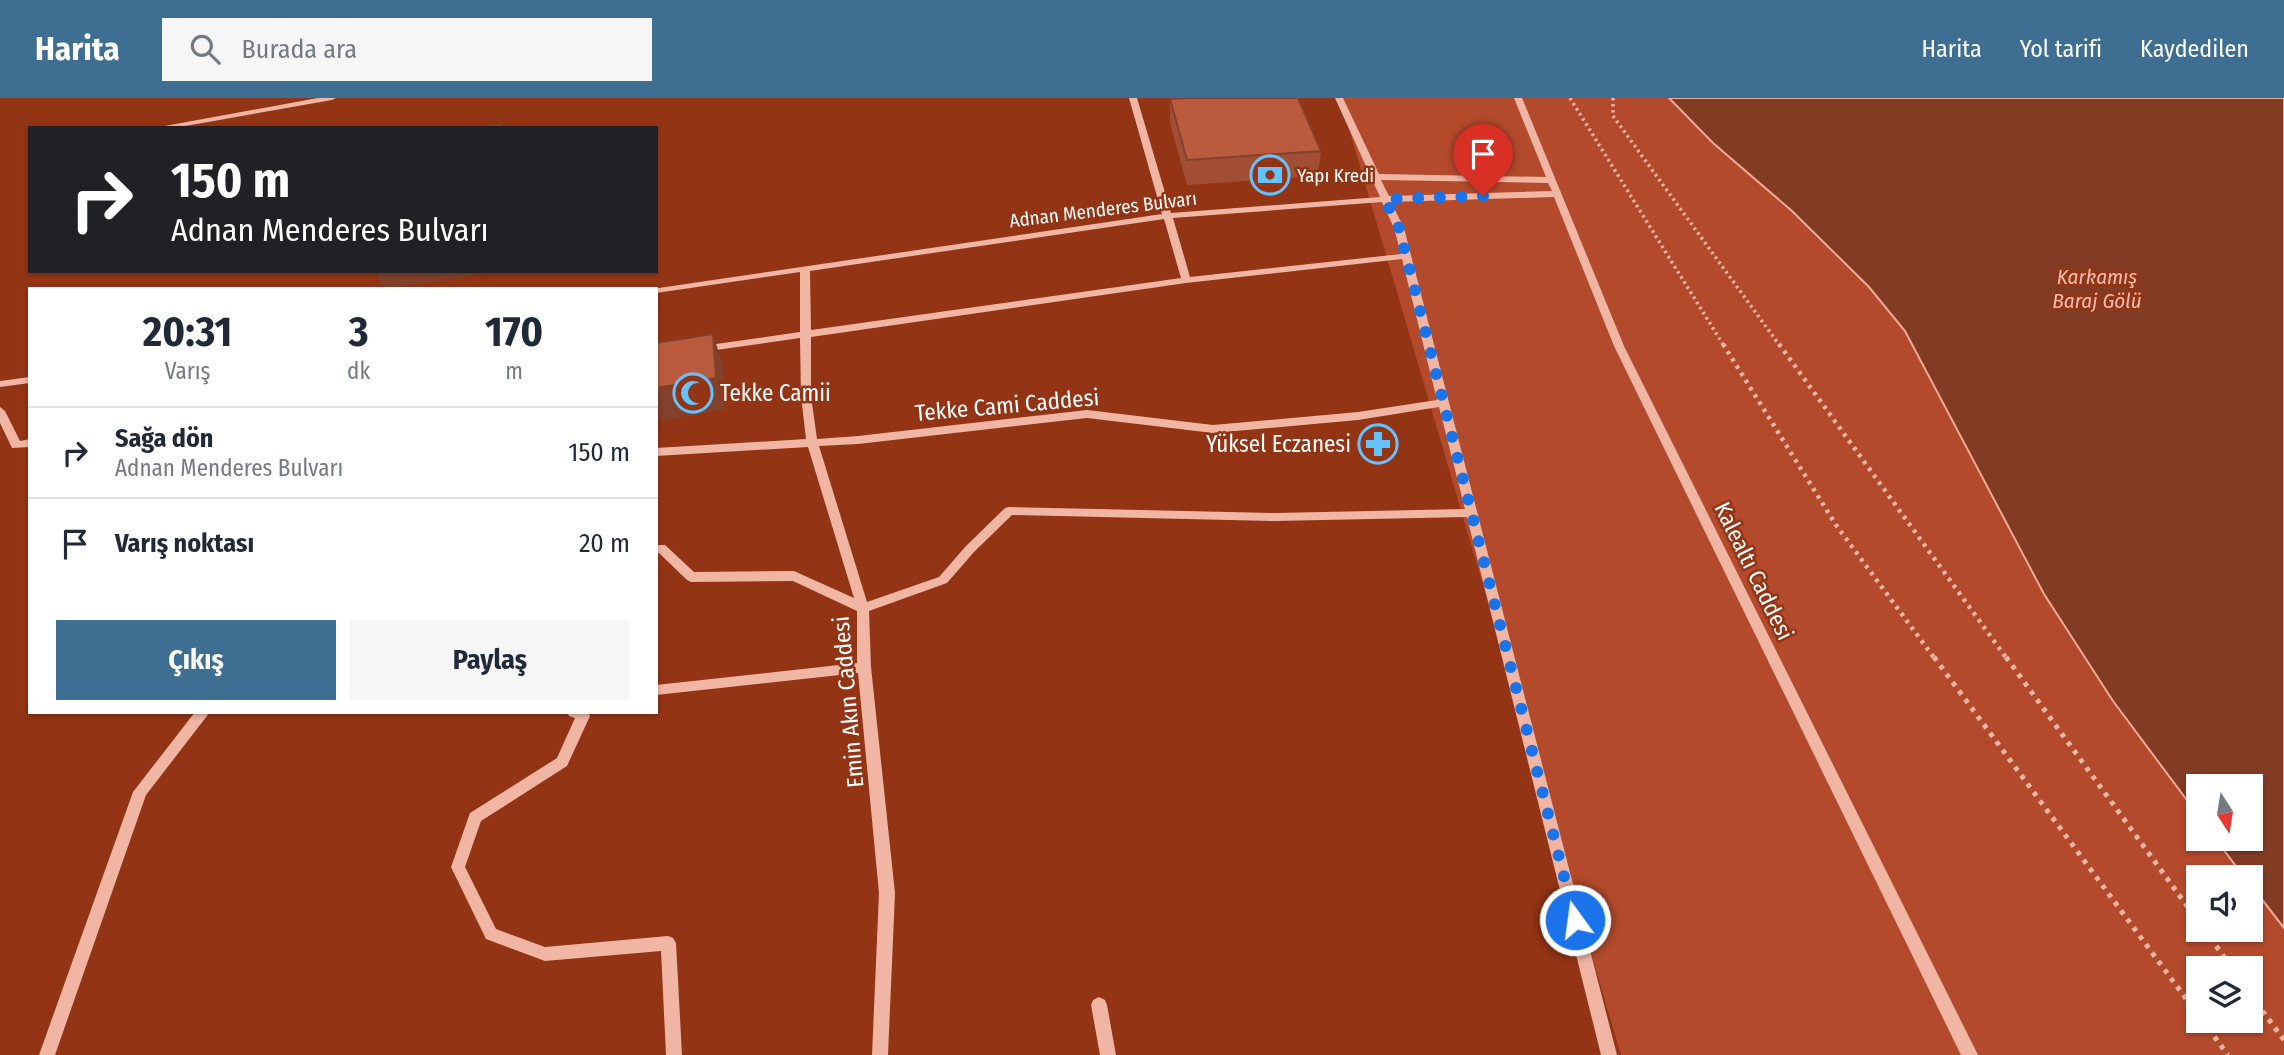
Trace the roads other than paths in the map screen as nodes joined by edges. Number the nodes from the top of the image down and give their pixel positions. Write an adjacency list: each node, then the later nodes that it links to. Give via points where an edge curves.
1 (254, 98): 6 (street)
2 (332, 98): 6 (street)
3 (1133, 98): 12 (street)
4 (1339, 98): 8 (street)
5 (1518, 98): 9 (street, Kalealtı Caddesi)
6 (254, 111): 7 (street)
7 (169, 126)
8 (1376, 177): 9 (street); 11 (street)
9 (1551, 180): 10 (street, Kalealtı Caddesi)
10 (1557, 194): 11 (street, Adnan Menderes Bulvarı); 39 (street, Kalealtı Caddesi, via 1619,346)
11 (1385, 199): 12 (street, Adnan Menderes Bulvarı); 13 (street)
12 (1168, 216): 14 (street, Adnan Menderes Bulvarı); 15 (street)
13 (1406, 256): 15 (street); 21 (street)
14 (806, 268): 16 (street, Adnan Menderes Bulvarı); 17 (street, Emin Akın Caddesi)
15 (1186, 280): 17 (street)
16 (658, 290)
17 (805, 334): 18 (street); 24 (street, Emin Akın Caddesi)
18 (697, 349)
19 (28, 380): 20 (street)
20 (0, 384)
21 (1443, 403): 24 (street, Tekke Cami Caddesi, via 1213,429 1087,414); 26 (street)
22 (0, 411): 23 (street, via 16,445)
23 (28, 443)
24 (812, 443): 25 (street, Tekke Cami Caddesi); 28 (street, Emin Akın Caddesi)
25 (658, 452)
26 (1471, 513): 28 (street, via 1275,517 1009,511 943,580); 38 (street)
27 (658, 549): 28 (street, via 691,577 794,576)
28 (863, 608): 29 (street, Emin Akın Caddesi)
29 (864, 667): 30 (street); 36 (street, Emin Akın Caddesi, via 887,893)
30 (658, 690)
31 (201, 714): 34 (street, via 140,792)
32 (578, 714): 35 (street, via 583,716 562,762 475,817 458,867 491,934 545,954 668,943)
33 (1099, 1005): 37 (street)
34 (47, 1055)
35 (674, 1055)
36 (880, 1055)
37 (1108, 1055)
38 (1609, 1055)
39 (1970, 1055)

